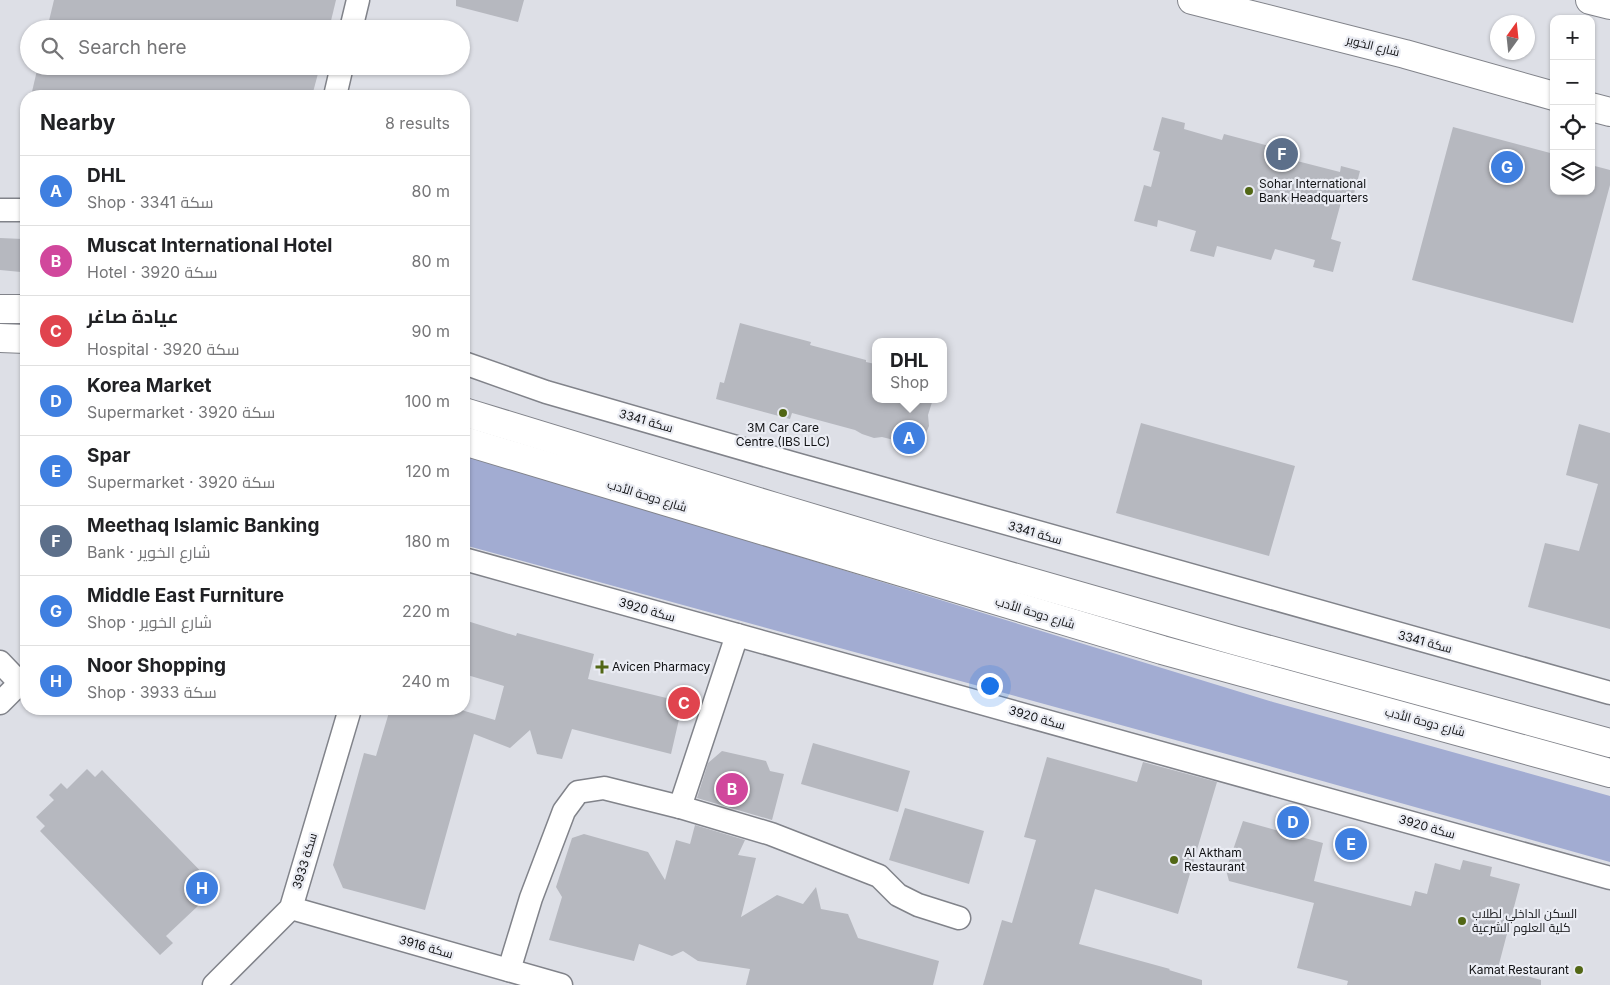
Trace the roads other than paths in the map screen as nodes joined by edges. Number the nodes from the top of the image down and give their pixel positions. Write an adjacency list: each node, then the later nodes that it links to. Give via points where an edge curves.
1 (358, 0): 5 (street)
2 (1192, 0): 8 (main road, شارع الخوير)
3 (1590, 0): 4 (main road)
4 (1610, 5)
5 (353, 20)
6 (340, 75): 7 (street)
7 (336, 90)
8 (1550, 95)
9 (1595, 108): 10 (main road)
10 (1610, 112)
11 (0, 210): 12 (street)
12 (20, 210)
13 (0, 309): 14 (main road)
14 (20, 309)
15 (0, 338): 16 (main road)
16 (20, 339)
17 (470, 365): 25 (street, سكة 3341, via 546,392 819,471)
18 (470, 414): 28 (main road, via 920,550)
19 (470, 443): 29 (main road, شارع دوحة الأدب, via 1162,650)
20 (470, 561): 21 (street, سكة 3920)
21 (737, 635): 30 (street); 31 (street, سكة 3920)
22 (0, 662): 23 (street)
23 (20, 678)
24 (20, 683): 26 (street)
25 (1610, 693)
26 (0, 702)
27 (348, 715): 32 (street, سكة 3933)
28 (1610, 743)
29 (1610, 773)
30 (680, 807): 33 (street, via 771,834 879,876 898,895); 34 (street, via 604,788 578,792 564,810 530,898)
31 (1610, 878)
32 (291, 908): 34 (street, سكة 3916); 36 (street, سكة 3933)
33 (959, 918)
34 (508, 970): 35 (street, سكة 3916)
35 (553, 984)
36 (214, 985)

